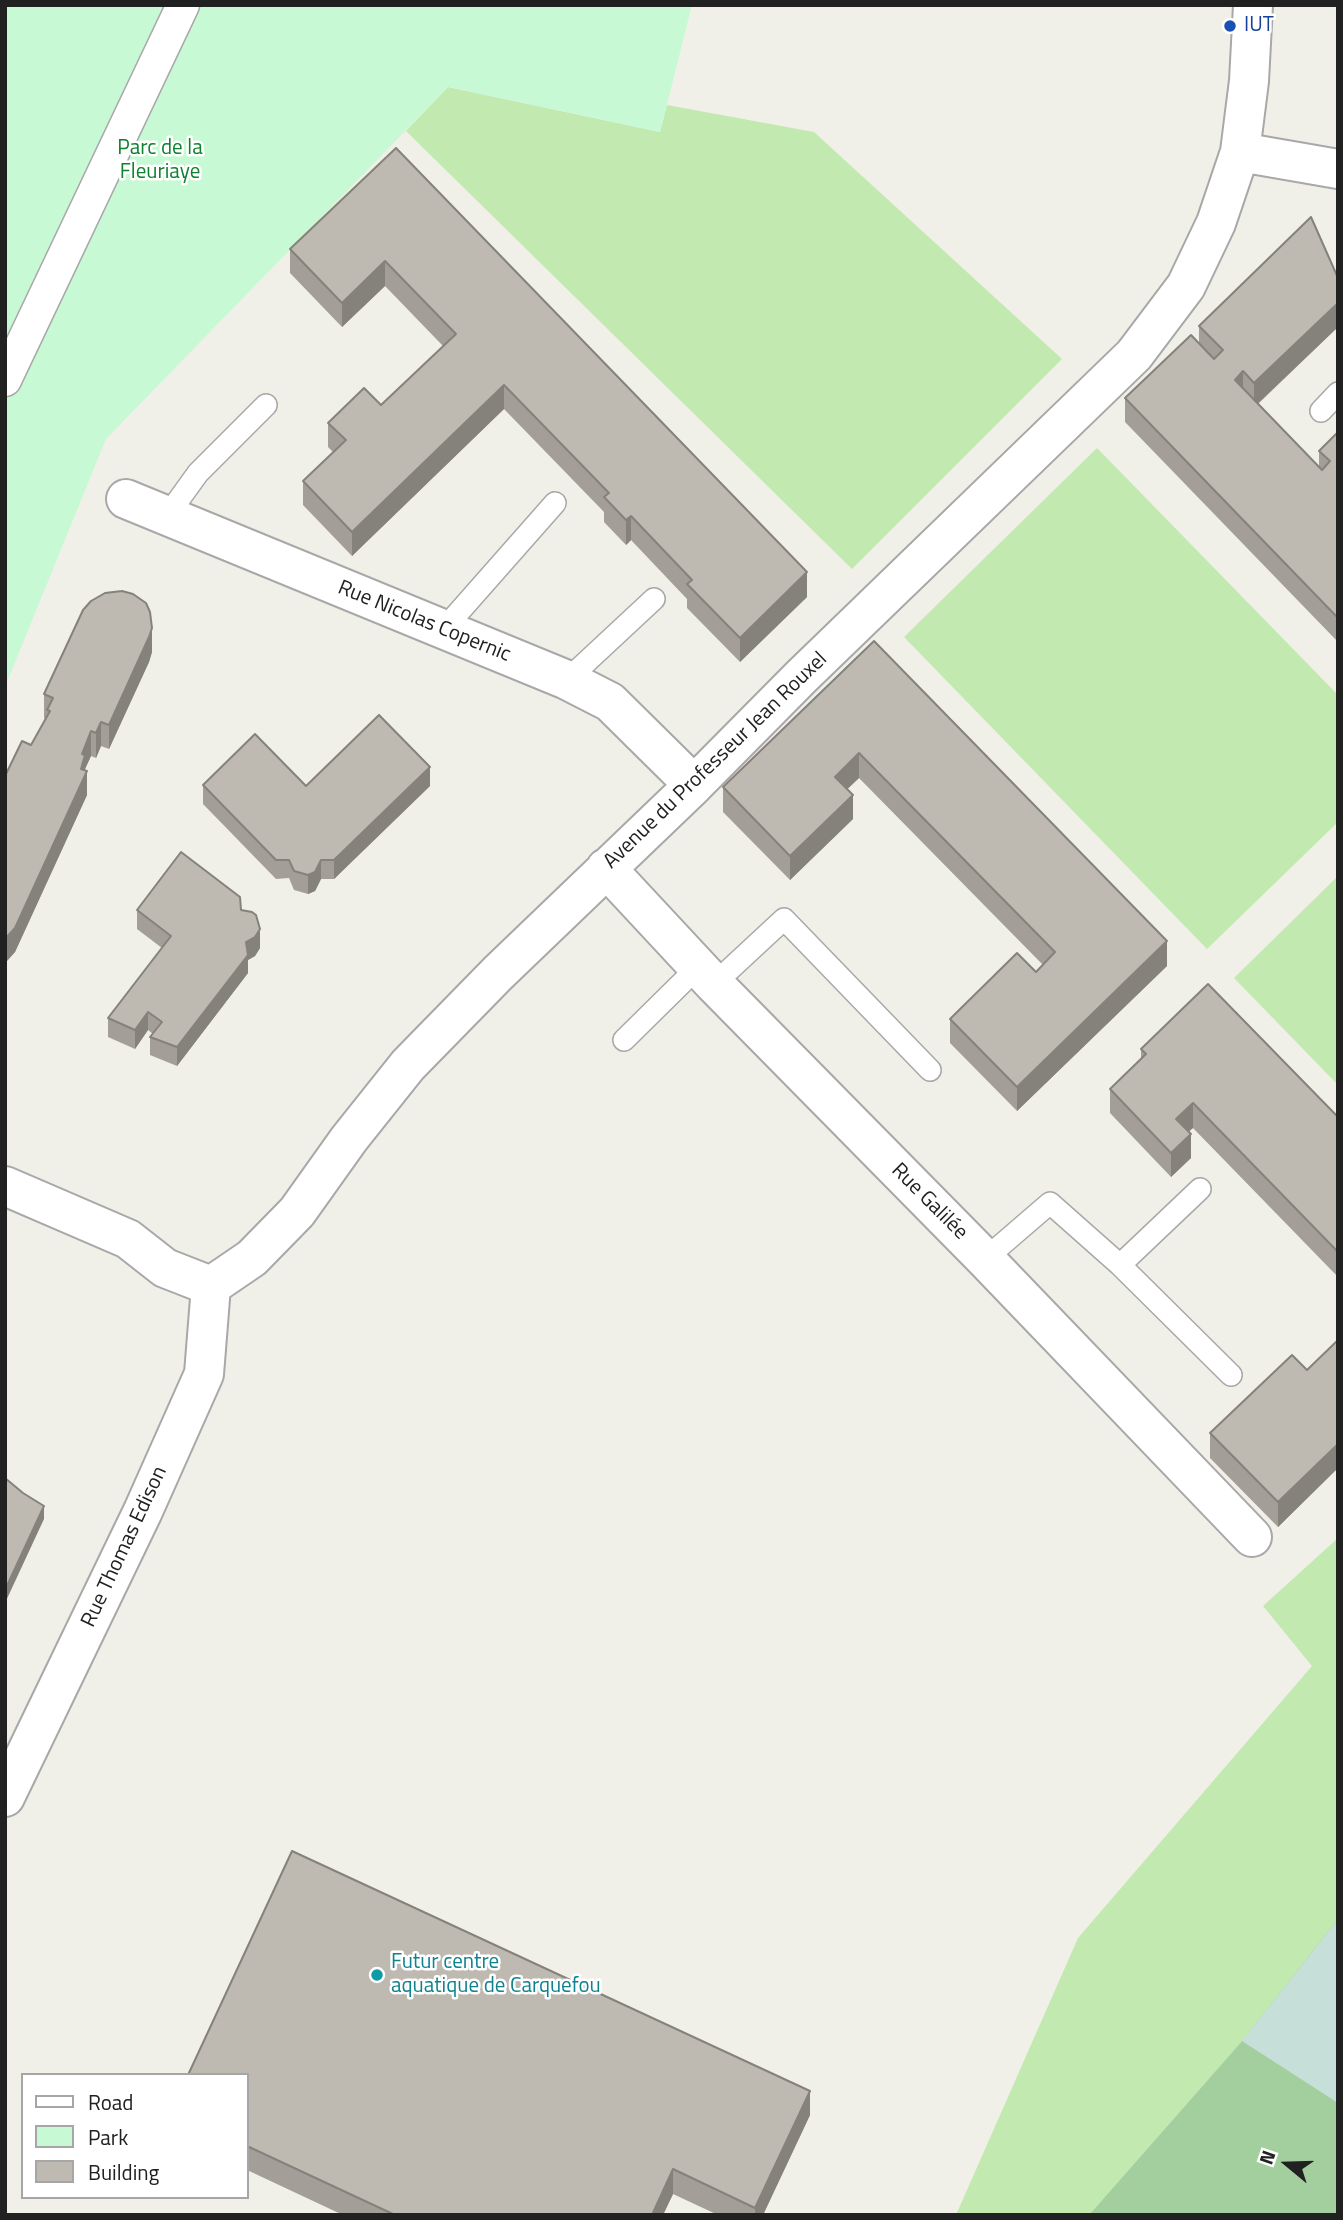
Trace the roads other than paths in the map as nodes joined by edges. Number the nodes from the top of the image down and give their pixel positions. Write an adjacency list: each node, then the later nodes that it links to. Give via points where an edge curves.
1 (183, 5): 5 (street)
2 (1254, 5): 3 (street, Avenue du Professeur Jean Rouxel)
3 (1240, 152): 4 (street); 15 (street, Avenue du Professeur Jean Rouxel, via 1216,223 1186,286 1134,355)
4 (1338, 169)
5 (5, 380)
6 (1338, 393): 8 (lane)
7 (266, 405): 11 (lane, via 198,473)
8 (1321, 411)
9 (126, 499): 11 (street, Rue Nicolas Copernic)
10 (555, 503): 13 (lane)
11 (167, 516): 13 (street, Rue Nicolas Copernic)
12 (654, 599): 14 (lane)
13 (443, 630): 14 (street, Rue Nicolas Copernic)
14 (567, 680): 15 (street, Rue Nicolas Copernic, via 610,702)
15 (694, 785): 16 (street, Avenue du Professeur Jean Rouxel)
16 (606, 868): 17 (street, Rue Galilée); 24 (street, Avenue du Professeur Jean Rouxel, via 408,1065 297,1212 252,1258)
17 (706, 975): 18 (lane); 19 (lane, via 784,919); 22 (street, Rue Galilée)
18 (624, 1040)
19 (930, 1070)
20 (5, 1186): 24 (street, via 128,1239 165,1268)
21 (1200, 1189): 23 (lane)
22 (985, 1259): 23 (lane, via 1050,1203); 26 (street, Rue Galilée)
23 (1120, 1265): 25 (lane)
24 (212, 1286): 27 (street, Rue Thomas Edison, via 204,1374)
25 (1231, 1374)
26 (1252, 1537)
27 (5, 1797)

